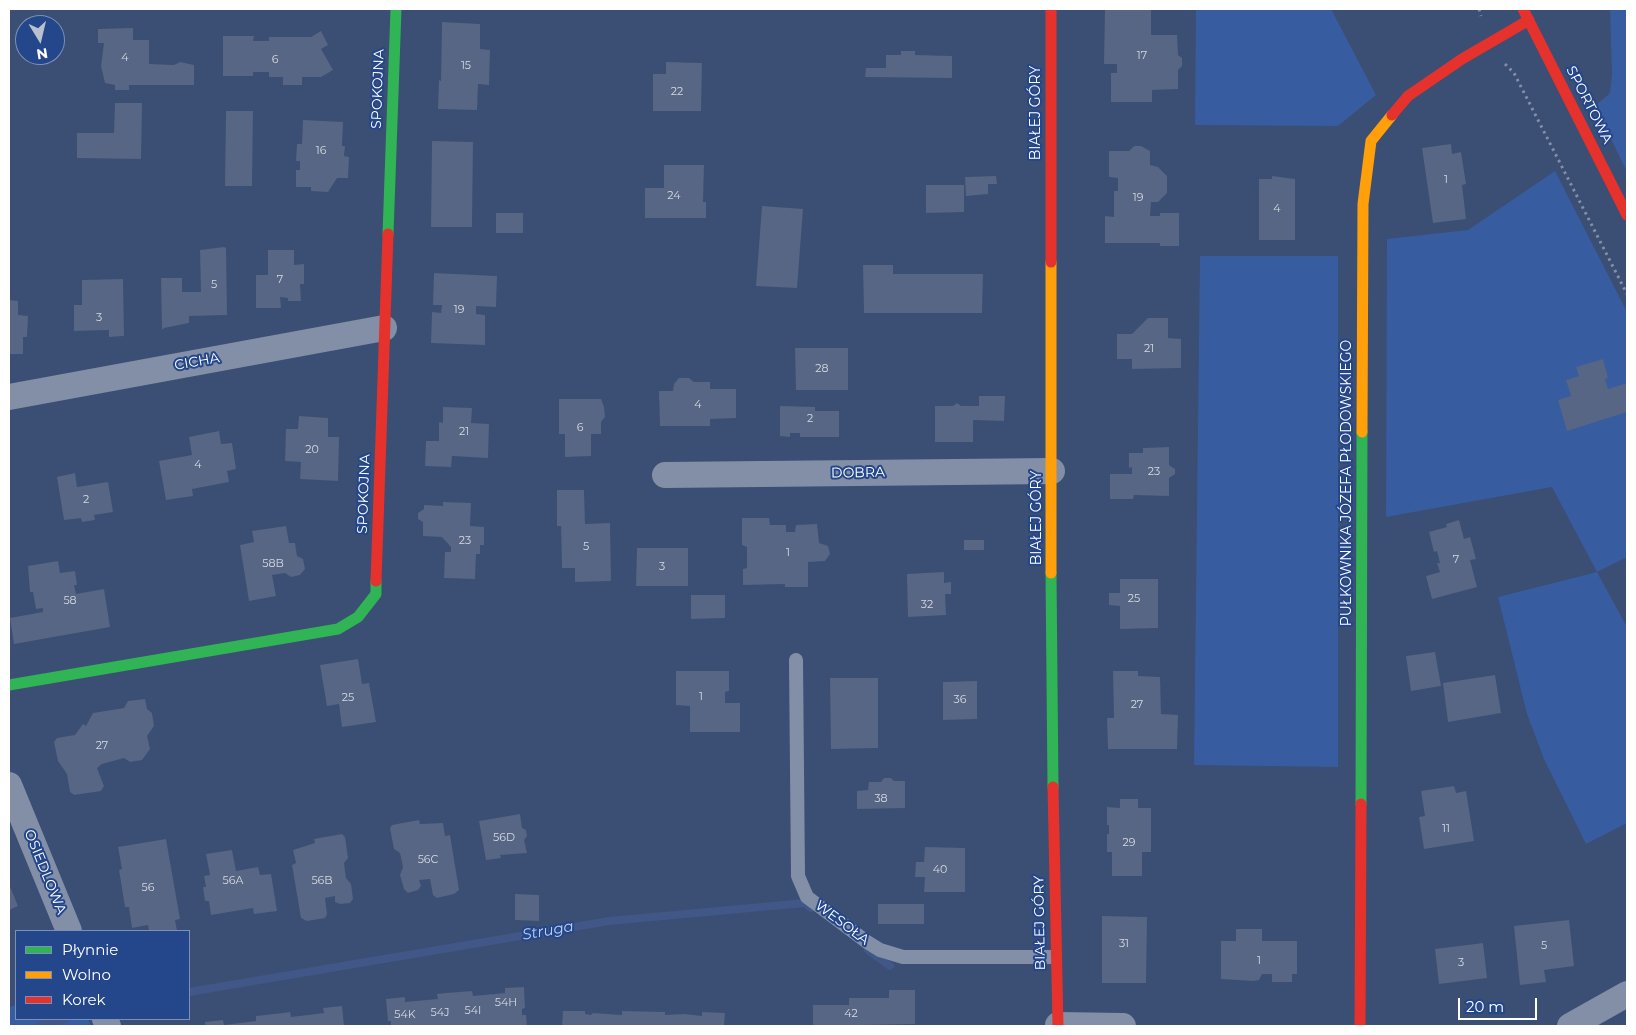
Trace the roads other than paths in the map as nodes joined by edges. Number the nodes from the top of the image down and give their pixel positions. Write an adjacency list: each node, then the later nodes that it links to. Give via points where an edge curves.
1 (396, 9): 6 (street, SPOKOJNA)
2 (1051, 9): 8 (street, BIAŁEJ GÓRY)
3 (1523, 9): 4 (street, SPORTOWA)
4 (1529, 20): 5 (street, SPORTOWA); 18 (street, PUŁKOWNIKA JÓZEFA PŁODOWSKIEGO, via 1462,58 1408,96 1372,142 1363,204)
5 (1627, 215)
6 (384, 328): 7 (street, CICHA); 11 (street, SPOKOJNA, via 376,594 358,617 338,629)
7 (9, 396)
8 (1052, 471): 9 (street, DOBRA); 14 (street, BIAŁEJ GÓRY)
9 (665, 475)
10 (796, 660): 14 (lane, WESOŁA, via 798,876 807,897 874,946 903,957)
11 (9, 685)
12 (9, 785): 13 (street, OSIEDLOWA)
13 (69, 930)
14 (1055, 957): 16 (street, BIAŁEJ GÓRY)
15 (1627, 994): 19 (street)
16 (1058, 1026): 17 (street)
17 (1123, 1026)
18 (1360, 1026)
19 (1570, 1026)

